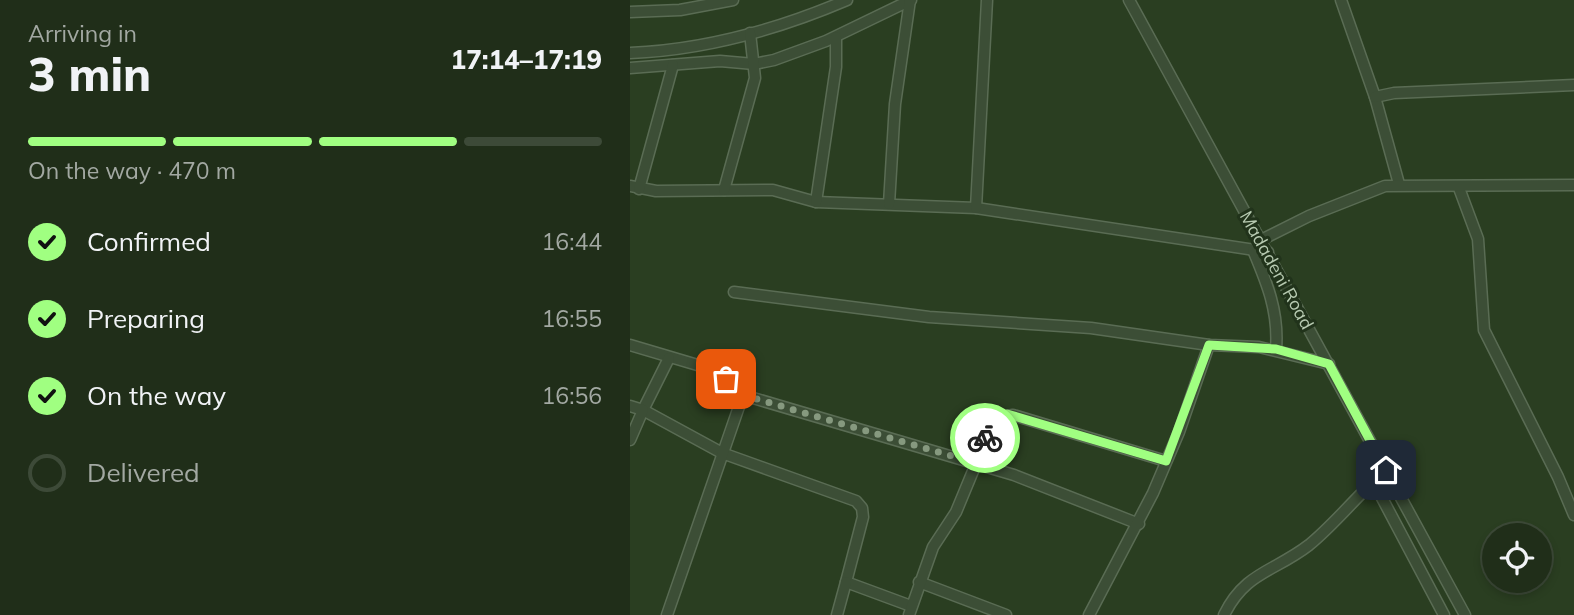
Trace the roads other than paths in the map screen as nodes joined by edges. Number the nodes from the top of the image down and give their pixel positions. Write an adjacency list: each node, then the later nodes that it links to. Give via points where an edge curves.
1 (733, 0): 7 (street, via 680,10)
2 (846, 0): 8 (street, via 803,19)
3 (911, 0): 9 (street); 22 (street, via 895,104)
4 (987, 0): 23 (street)
5 (1129, 0): 24 (street, Madadeni Road)
6 (1341, 0): 15 (street)
7 (630, 12)
8 (750, 33): 10 (street); 11 (street)
9 (836, 37): 11 (street); 21 (street, via 836,67)
10 (630, 53)
11 (754, 64): 12 (street); 20 (street, via 753,85)
12 (673, 65): 13 (street); 18 (street)
13 (630, 68)
14 (1574, 85): 15 (street)
15 (1375, 97): 16 (street)
16 (1399, 184): 19 (street); 24 (street, via 1355,197)
17 (1574, 185): 19 (street)
18 (635, 188): 20 (street)
19 (1459, 188): 42 (street, via 1478,239 1484,330)
20 (724, 190): 21 (street, via 773,190)
21 (816, 202): 22 (street)
22 (889, 204): 23 (street)
23 (976, 208): 25 (street)
24 (1261, 240): 26 (street, Madadeni Road)
25 (1253, 250): 26 (street); 30 (street, via 1273,301)
26 (1268, 252): 32 (street, Madadeni Road)
27 (734, 292): 29 (street, via 929,317 1114,330)
28 (630, 345): 31 (street)
29 (1209, 345): 30 (street); 38 (street)
30 (1276, 349): 32 (street)
31 (669, 358): 33 (street, via 711,369); 35 (street)
32 (1329, 364): 40 (street, Madadeni Road)
33 (743, 395): 37 (street); 39 (street)
34 (630, 406): 35 (street)
35 (643, 410): 36 (street); 37 (street)
36 (630, 440)
37 (722, 453): 45 (street, via 859,504 863,517); 47 (street)
38 (1166, 461): 39 (street, via 1007,414 990,424); 43 (street)
39 (976, 463): 43 (street); 44 (street)
40 (1386, 470): 41 (street); 53 (street, Madadeni Road)
41 (1373, 481): 51 (street, via 1310,544 1242,586); 52 (street)
42 (1574, 515)
43 (1139, 524): 50 (street)
44 (919, 582): 46 (street); 49 (street)
45 (846, 583): 46 (street); 48 (street)
46 (910, 610)
47 (667, 615)
48 (837, 615)
49 (1006, 615)
50 (1089, 615)
51 (1224, 615)
52 (1444, 615)
53 (1465, 615)

